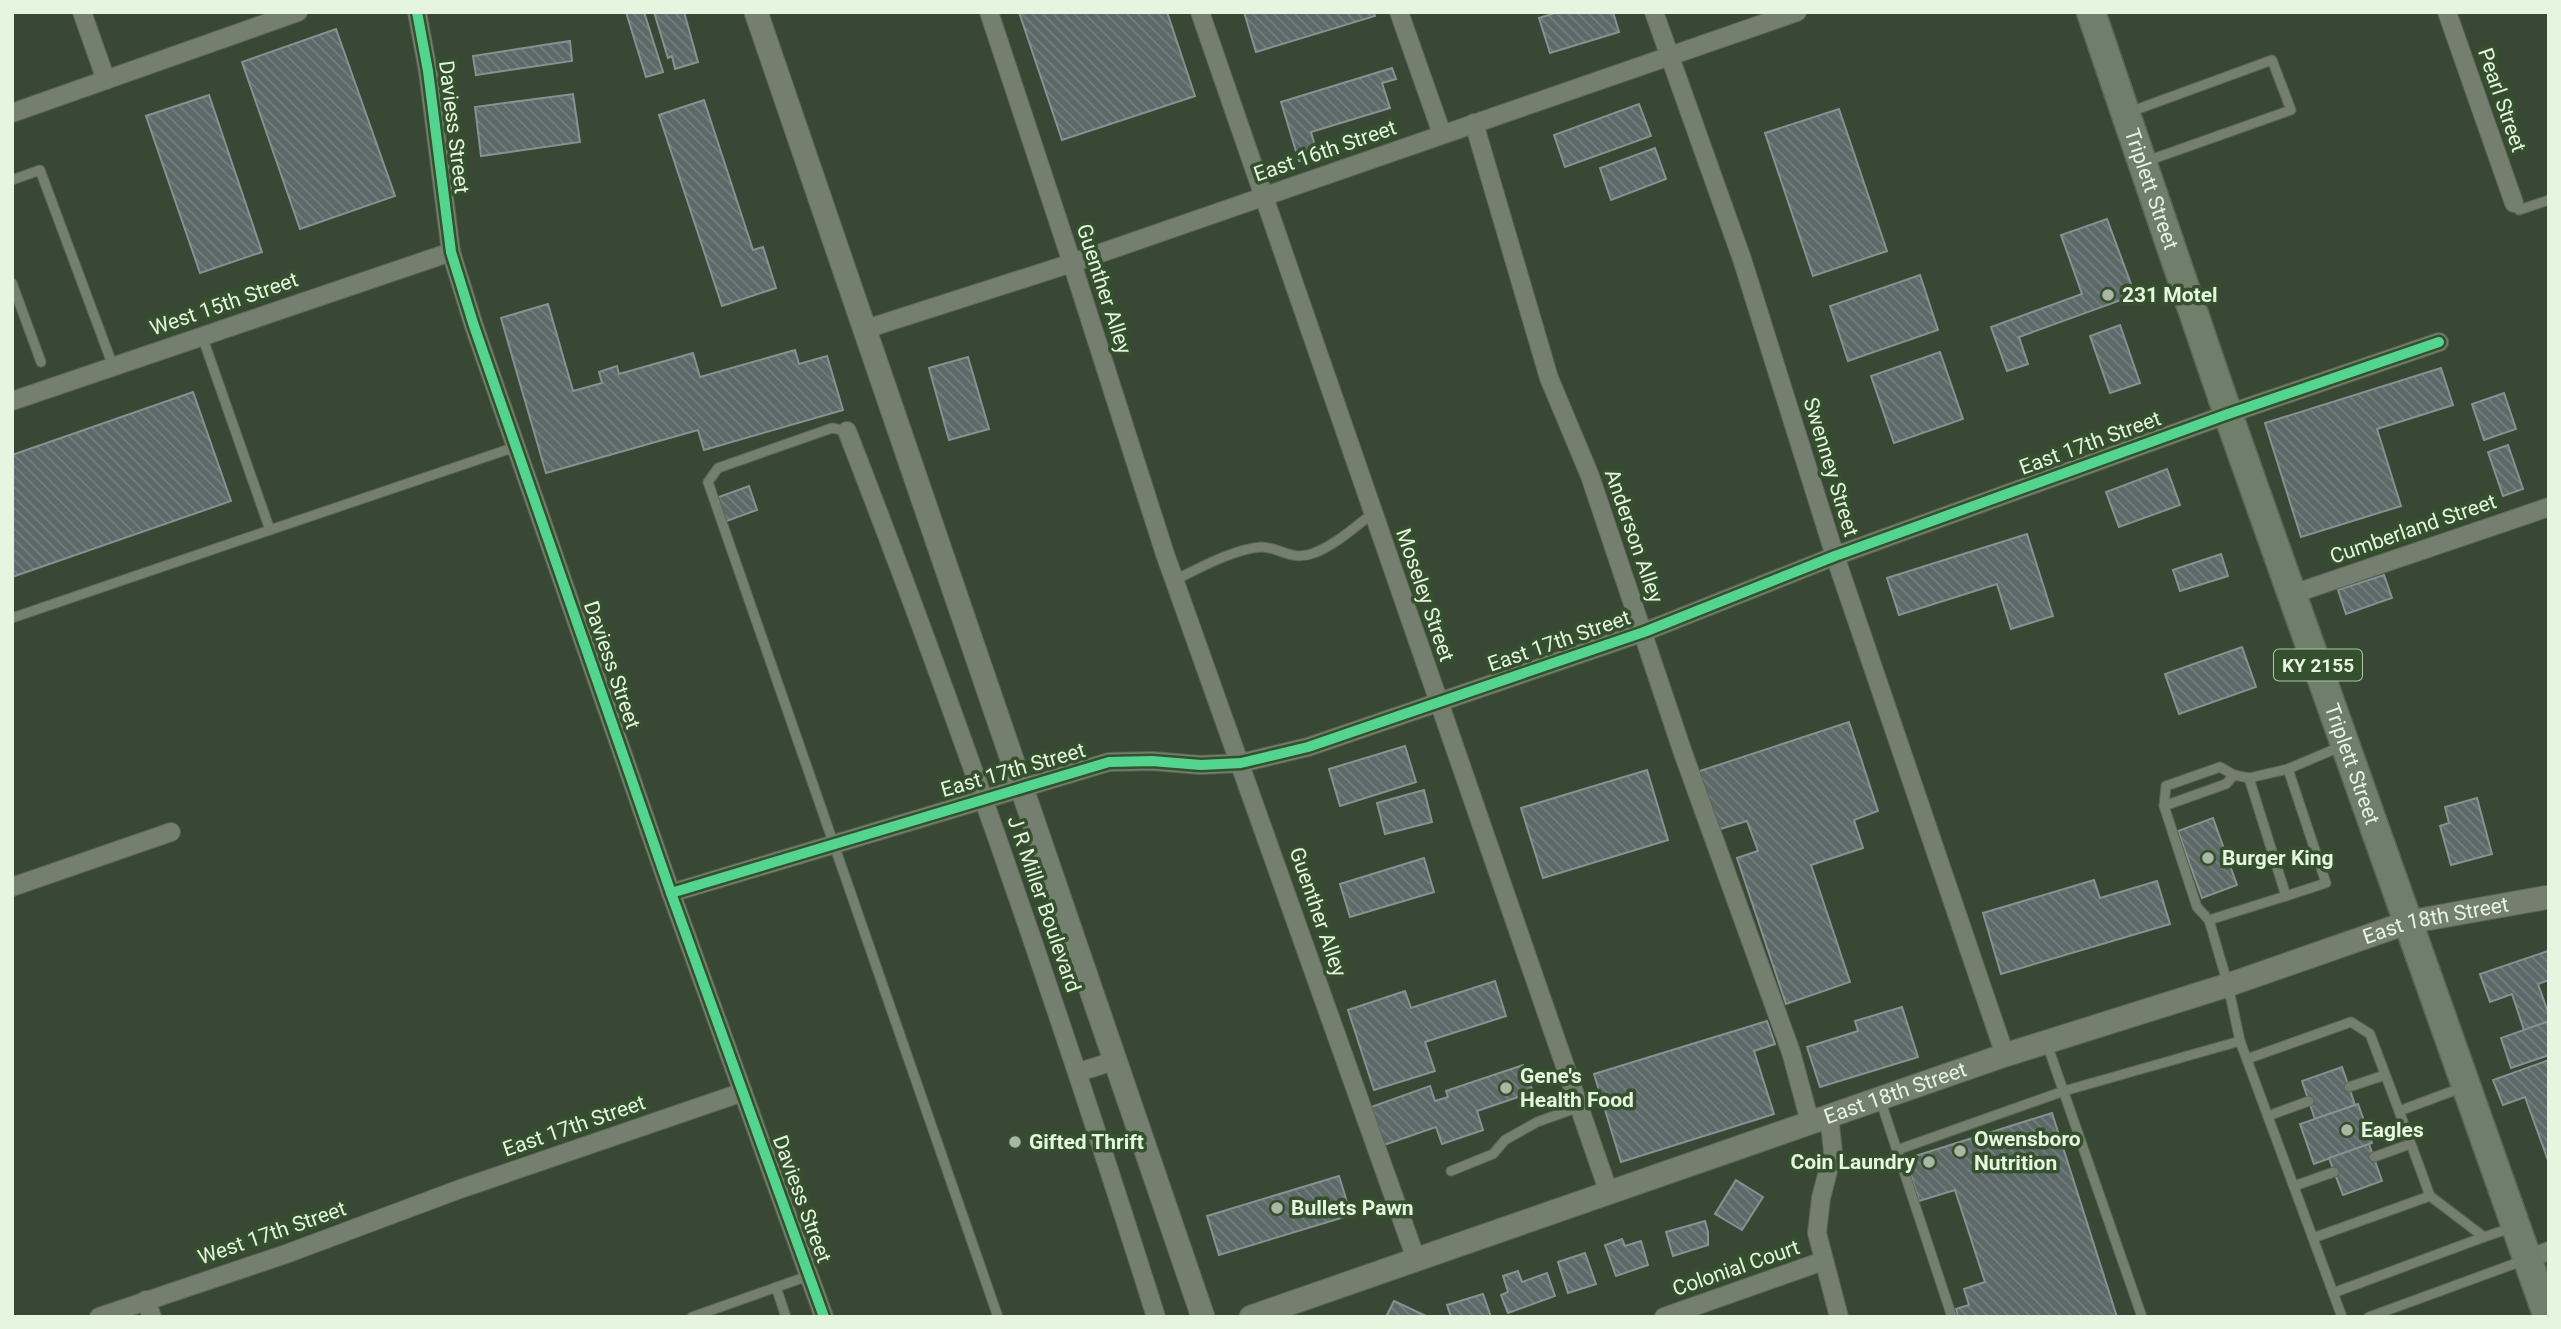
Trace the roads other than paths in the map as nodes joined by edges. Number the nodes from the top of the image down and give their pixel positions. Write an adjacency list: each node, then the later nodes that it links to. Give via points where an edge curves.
1 (82, 12): 13 (street)
2 (299, 12): 13 (street)
3 (417, 12): 23 (street, Daviess Street)
4 (756, 12): 26 (street)
5 (989, 12): 24 (street, Guenther Alley)
6 (1200, 12): 20 (street, Moseley Street)
7 (1399, 12): 17 (street)
8 (1654, 12): 12 (street, Swenney Street)
9 (1797, 12): 12 (street, East 16th Street)
10 (2091, 12): 15 (main road, Triplett Street / KY 2155)
11 (2447, 12): 22 (street, Pearl Street)
12 (1670, 56): 16 (street, East 16th Street); 38 (street, Swenney Street, via 1742,259)
13 (106, 80): 14 (street)
14 (12, 113)
15 (2126, 114): 18 (main road, Triplett Street / KY 2155); 18 (lane, via 2272,60 2291,110)
16 (1474, 123): 17 (street, East 16th Street); 42 (street, Anderson Alley, via 1549,378 1590,476)
17 (1442, 134): 20 (street, East 16th Street)
18 (2143, 163): 32 (main road, Triplett Street / KY 2155)
19 (12, 180): 30 (lane, via 40,170)
20 (1263, 197): 24 (street, East 16th Street); 36 (street, Moseley Street)
21 (2549, 200): 22 (lane, via 2519,210)
22 (2514, 203)
23 (451, 252): 27 (street, West 15th Street); 34 (street, Daviess Street)
24 (1072, 262): 26 (street, East 16th Street); 39 (street, Guenther Alley)
25 (12, 283): 29 (lane)
26 (866, 329): 49 (street)
27 (202, 336): 30 (street, West 15th Street); 37 (lane)
28 (2439, 342): 32 (street, East 17th Street)
29 (41, 362)
30 (113, 366): 31 (street, West 15th Street)
31 (12, 401)
32 (2228, 414): 38 (street, East 17th Street); 40 (main road, Triplett Street / KY 2155)
33 (847, 431): 50 (street, J R Miller Boulevard); 53 (lane, via 832,428 718,468 708,482)
34 (515, 447): 37 (lane); 55 (street, Daviess Street)
35 (2549, 507): 40 (street, Cumberland Street)
36 (1373, 513): 39 (lane, via 1313,554 1291,556 1263,547); 43 (street, Moseley Street)
37 (270, 530): 41 (lane)
38 (1835, 556): 42 (street, East 17th Street); 63 (street, Swenney Street)
39 (1175, 580): 45 (street, Guenther Alley)
40 (2293, 594): 44 (main road, Triplett Street / KY 2155)
41 (12, 618)
42 (1644, 632): 43 (street, East 17th Street); 77 (street, Anderson Alley, via 1688,766)
43 (1439, 703): 45 (street, East 17th Street, via 1308,747); 74 (street, Moseley Street)
44 (2346, 744): 46 (lane); 59 (main road, Triplett Street / KY 2155)
45 (1241, 763): 49 (street, East 17th Street, via 1109,762); 91 (street, Guenther Alley)
46 (2288, 769): 48 (lane); 56 (lane, via 2326,883)
47 (2234, 775): 48 (lane); 51 (lane, via 2226,784); 51 (lane, via 2220,767 2166,786)
48 (2249, 778): 56 (lane)
49 (1019, 787): 50 (street, East 17th Street); 65 (street)
50 (983, 799): 53 (street, East 17th Street); 66 (street, J R Miller Boulevard)
51 (2164, 806): 58 (lane, via 2197,907)
52 (171, 832): 54 (street)
53 (834, 844): 55 (street, East 17th Street); 102 (lane)
54 (12, 887)
55 (671, 892): 71 (street, Daviess Street)
56 (2286, 896): 58 (lane)
57 (2549, 897): 59 (street, East 18th Street)
58 (2209, 920): 60 (lane)
59 (2409, 922): 60 (street, East 18th Street); 68 (main road, Triplett Street / KY 2155)
60 (2228, 985): 61 (lane); 62 (street, East 18th Street)
61 (2240, 1041): 64 (lane); 70 (lane)
62 (2047, 1043): 63 (street, East 18th Street); 70 (lane)
63 (2005, 1055): 72 (street, East 18th Street)
64 (2247, 1059): 67 (lane, via 2351,1022 2370,1034); 76 (lane)
65 (1114, 1061): 66 (street); 104 (street)
66 (1079, 1072): 103 (street, J R Miller Boulevard)
67 (2385, 1075): 69 (lane); 75 (lane)
68 (2466, 1086): 75 (lane); 87 (main road, Triplett Street / KY 2155)
69 (2349, 1087)
70 (2064, 1091): 79 (lane); 108 (lane)
71 (743, 1092): 84 (street, East 17th Street); 93 (street, Daviess Street)
72 (1880, 1099): 77 (street, East 18th Street); 79 (lane)
73 (2309, 1101): 76 (lane)
74 (1579, 1107): 81 (lane, via 1537,1122 1505,1140 1493,1154); 85 (street, Moseley Street)
75 (2399, 1111): 78 (lane)
76 (2268, 1116): 83 (lane)
77 (1819, 1118): 85 (street, East 18th Street); 92 (street, Colonial Court, via 1833,1152 1816,1233)
78 (2410, 1144): 80 (lane); 86 (lane)
79 (1897, 1150): 107 (lane)
80 (2374, 1157)
81 (1451, 1171)
82 (2334, 1172): 83 (lane)
83 (2294, 1186): 89 (lane)
84 (460, 1189): 96 (street, West 17th Street)
85 (1609, 1193): 91 (street, East 18th Street)
86 (2430, 1196): 88 (lane); 89 (lane)
87 (2515, 1226): 88 (lane); 90 (main road, Triplett Street / KY 2155)
88 (2484, 1237): 95 (lane)
89 (2313, 1238): 95 (lane)
90 (2538, 1255): 110 (lane); 111 (main road, Triplett Street / KY 2155)
91 (1416, 1259): 97 (street, East 18th Street)
92 (1823, 1261): 105 (street, Colonial Court); 106 (street, Colonial Court)
93 (808, 1276): 94 (lane); 101 (street, Daviess Street)
94 (776, 1287): 99 (lane); 100 (lane)
95 (2333, 1293): 109 (lane)
96 (149, 1308): 98 (street, West 17th Street)
97 (1263, 1315)
98 (99, 1317)
99 (692, 1317)
100 (786, 1317)
101 (824, 1317)
102 (998, 1317)
103 (1156, 1317)
104 (1203, 1317)
105 (1664, 1317)
106 (1839, 1317)
107 (1952, 1317)
108 (2142, 1317)
109 (2342, 1317)
110 (2369, 1317)
111 (2548, 1317)

